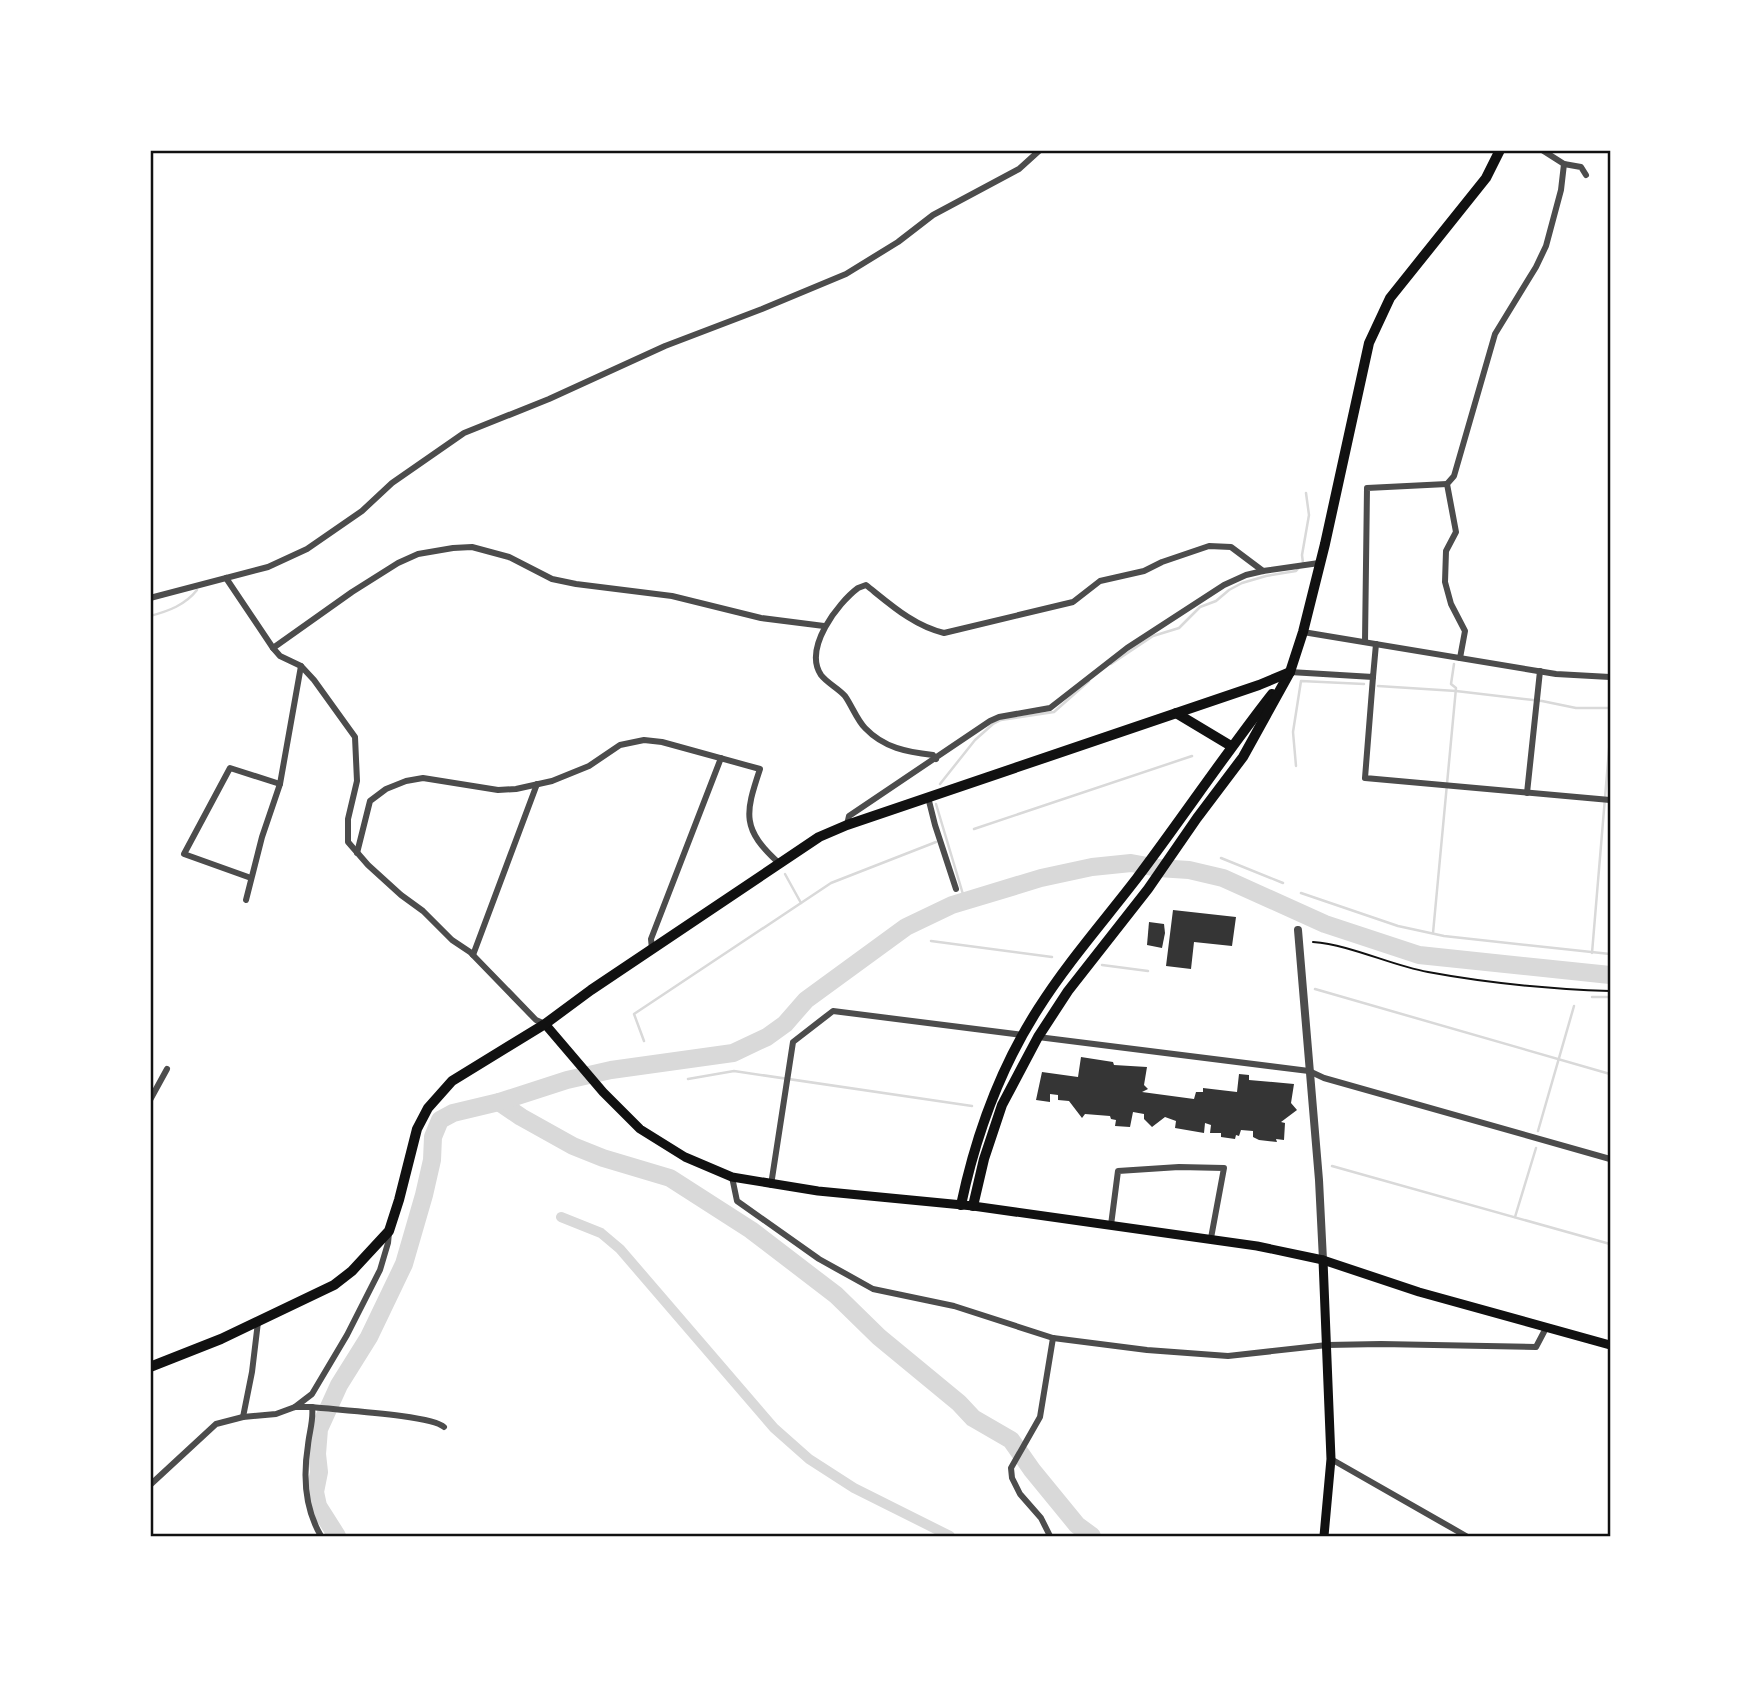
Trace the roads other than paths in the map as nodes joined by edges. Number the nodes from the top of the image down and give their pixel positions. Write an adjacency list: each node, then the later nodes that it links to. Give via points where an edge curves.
1 (1040, 150): 9 (street, via 1019,169 933,215 846,274 464,433 307,549 268,567)
2 (1500, 150): 7 (main road, via 1486,178 1390,298 1373,334)
3 (1542, 150): 4 (street)
4 (1563, 164): 5 (street, via 1581,167); 6 (street, via 1546,246 1494,334 1454,476)
5 (1586, 175)
6 (1447, 484): 13 (street, via 1367,488); 16 (street, via 1457,532 1446,551 1445,582 1465,631)
7 (1319, 563): 8 (street); 12 (main road)
8 (1263, 571): 11 (street, via 1231,547 1209,546 1144,571 1100,581 1073,602 944,634 903,614 866,585 851,593); 25 (street, via 1224,585 1127,648 1049,708 999,717)
9 (226, 578): 10 (street); 15 (street)
10 (150, 598)
11 (824, 626): 15 (street, via 761,618 672,596 552,579 509,557 472,547 418,554 398,564); 25 (street, via 816,654 820,674 853,706 863,727 892,749)
12 (1303, 632): 13 (street); 19 (main road)
13 (1365, 642): 14 (street)
14 (1376, 644): 16 (street); 20 (street)
15 (273, 648): 17 (street)
16 (1460, 658): 18 (street)
17 (301, 666): 26 (street); 32 (street, via 355,737 357,781 348,842)
18 (1540, 671): 21 (street); 28 (street)
19 (1290, 672): 20 (street); 22 (main road); 23 (main road); 42 (main road, via 1243,757)
20 (1373, 677): 28 (street, via 1365,778)
21 (1611, 677)
22 (1176, 713): 23 (main road); 29 (main road)
23 (1231, 746): 41 (main road)
24 (721, 758): 27 (street, via 644,740 620,745 589,766); 33 (street, via 760,769 747,816 754,833); 38 (street, via 651,939)
25 (936, 759): 31 (street, via 849,816)
26 (280, 784): 34 (street); 34 (street, via 230,768 184,854)
27 (537, 784): 32 (street, via 498,790 423,778 406,781 370,801); 39 (street)
28 (1527, 793): 30 (street)
29 (928, 797): 31 (main road); 35 (street)
30 (1611, 800)
31 (847, 825): 33 (main road, via 819,837)
32 (357, 853): 39 (street)
33 (780, 864): 38 (main road)
34 (251, 878): 36 (street)
35 (956, 889)
36 (246, 900)
37 (1298, 930): 44 (street)
38 (652, 950): 40 (main road)
39 (473, 955): 40 (street)
40 (545, 1024): 47 (main road, via 640,1129 705,1168); 52 (main road, via 452,1081 428,1108 417,1129)
41 (1023, 1035): 48 (street, via 833,1011 793,1042); 49 (main road, via 990,1100)
42 (1038, 1037): 44 (street); 50 (main road, via 1002,1105)
43 (167, 1069): 45 (street)
44 (1309, 1071): 46 (street); 54 (street)
45 (150, 1100)
46 (1611, 1159)
47 (732, 1177): 48 (main road); 57 (street, via 737,1201 819,1259 873,1289 954,1306)
48 (771, 1185): 49 (main road)
49 (961, 1205): 50 (main road)
50 (974, 1206): 51 (main road)
51 (1111, 1225): 53 (main road); 53 (street, via 1118,1171 1224,1168)
52 (389, 1231): 55 (main road, via 334,1285); 61 (street, via 380,1270 347,1335 312,1394)
53 (1211, 1238): 54 (main road)
54 (1323, 1260): 56 (main road); 58 (main road)
55 (258, 1322): 60 (main road); 63 (street)
56 (1546, 1328): 58 (street, via 1536,1347); 59 (main road)
57 (1053, 1338): 58 (street, via 1228,1356); 68 (street, via 1040,1417 1011,1468 1020,1494)
58 (1327, 1345): 65 (main road)
59 (1611, 1346)
60 (150, 1367)
61 (295, 1407): 62 (street); 63 (street)
62 (314, 1407): 64 (street, via 413,1418); 67 (street, via 306,1489)
63 (243, 1417): 66 (street, via 216,1424)
64 (444, 1427)
65 (1331, 1459): 69 (main road); 70 (street)
66 (150, 1485)
67 (321, 1536)
68 (1051, 1536)
69 (1324, 1536)
70 (1466, 1536)

